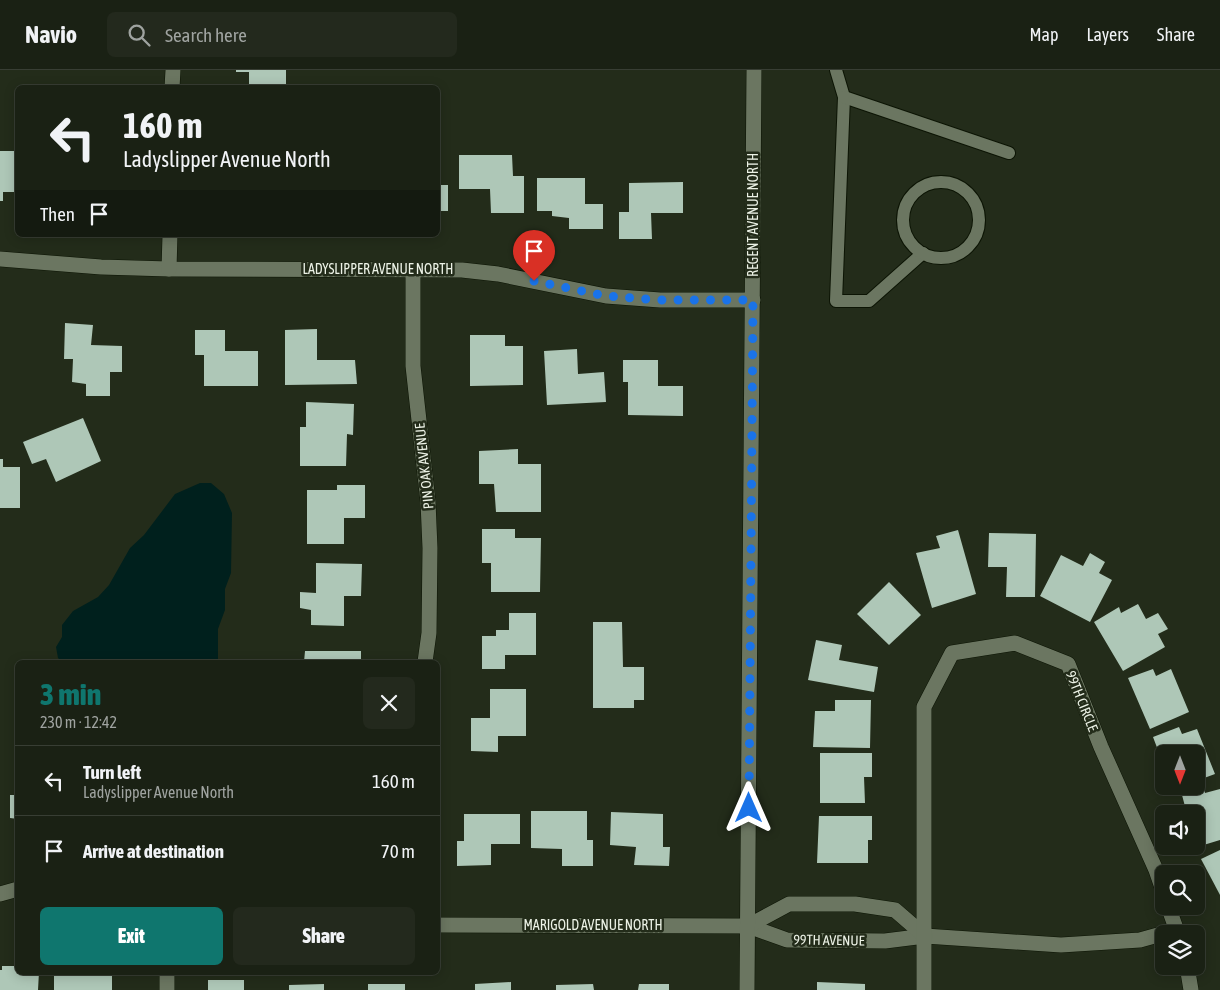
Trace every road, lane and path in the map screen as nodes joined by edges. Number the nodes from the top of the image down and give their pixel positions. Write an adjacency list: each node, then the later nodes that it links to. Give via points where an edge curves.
1 (173, 70): 4 (street)
2 (754, 70): 12 (street, REGENT AVENUE NORTH)
3 (836, 70): 5 (lane)
4 (172, 85)
5 (844, 97): 6 (lane); 8 (lane, via 836,301 869,301)
6 (1009, 152)
7 (170, 237): 10 (street)
8 (923, 253): 8 (lane, via 934,258 958,255 976,237 980,225 979,212 974,199 965,190 953,184 927,184 908,200 903,224 906,236)
9 (0, 259): 10 (street, LADYSLIPPER AVENUE NORTH)
10 (169, 269): 11 (street, LADYSLIPPER AVENUE NORTH)
11 (413, 269): 12 (street, LADYSLIPPER AVENUE NORTH, via 498,274 606,296 660,300); 13 (street, PIN OAK AVENUE, via 413,366 430,548 429,633)
12 (753, 300): 18 (street, REGENT AVENUE NORTH)
13 (425, 660)
14 (1155, 868): 19 (street, 99TH CIRCLE, via 1068,664 1015,643 952,653 924,707)
15 (15, 890): 16 (street)
16 (0, 894)
17 (440, 925): 18 (street, MARIGOLD AVENUE NORTH)
18 (748, 926): 19 (street, 99TH AVENUE, via 787,940 885,941); 19 (street, via 789,904 855,904 895,910); 24 (street, REGENT AVENUE NORTH)
19 (925, 936): 20 (street, 99TH AVENUE, via 1060,945); 25 (street)
20 (1155, 937)
21 (167, 975): 23 (street)
22 (1190, 975): 26 (street)
23 (167, 990)
24 (747, 990)
25 (924, 990)
26 (1191, 990)

